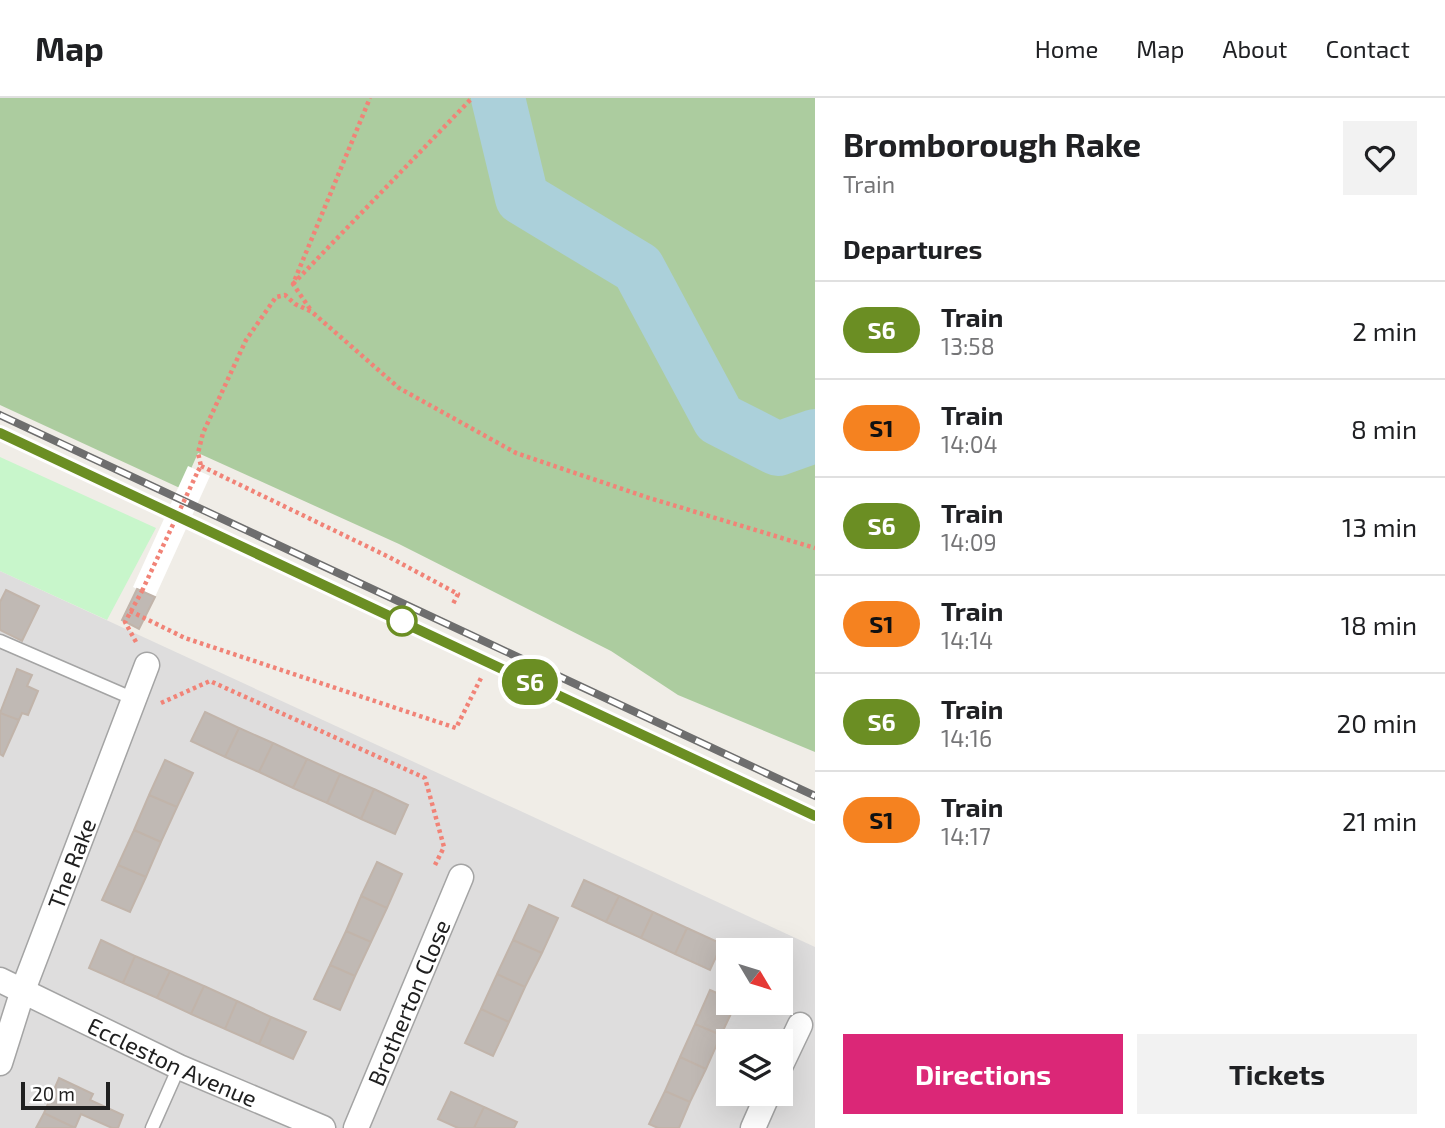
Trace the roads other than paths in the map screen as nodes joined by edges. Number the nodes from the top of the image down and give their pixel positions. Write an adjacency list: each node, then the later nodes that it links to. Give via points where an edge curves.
1 (0, 641): 3 (lane)
2 (147, 665): 3 (street, The Rake)
3 (146, 701): 6 (street, The Rake)
4 (461, 877): 14 (street, Brotherton Close)
5 (0, 980): 6 (street, Eccleston Avenue)
6 (23, 990): 9 (street, The Rake); 10 (street, Eccleston Avenue)
7 (800, 1025): 8 (street)
8 (793, 1040)
9 (0, 1063)
10 (179, 1067): 12 (lane); 13 (street, Eccleston Avenue)
11 (763, 1106): 15 (street)
12 (152, 1128)
13 (323, 1128)
14 (356, 1128)
15 (753, 1128)

